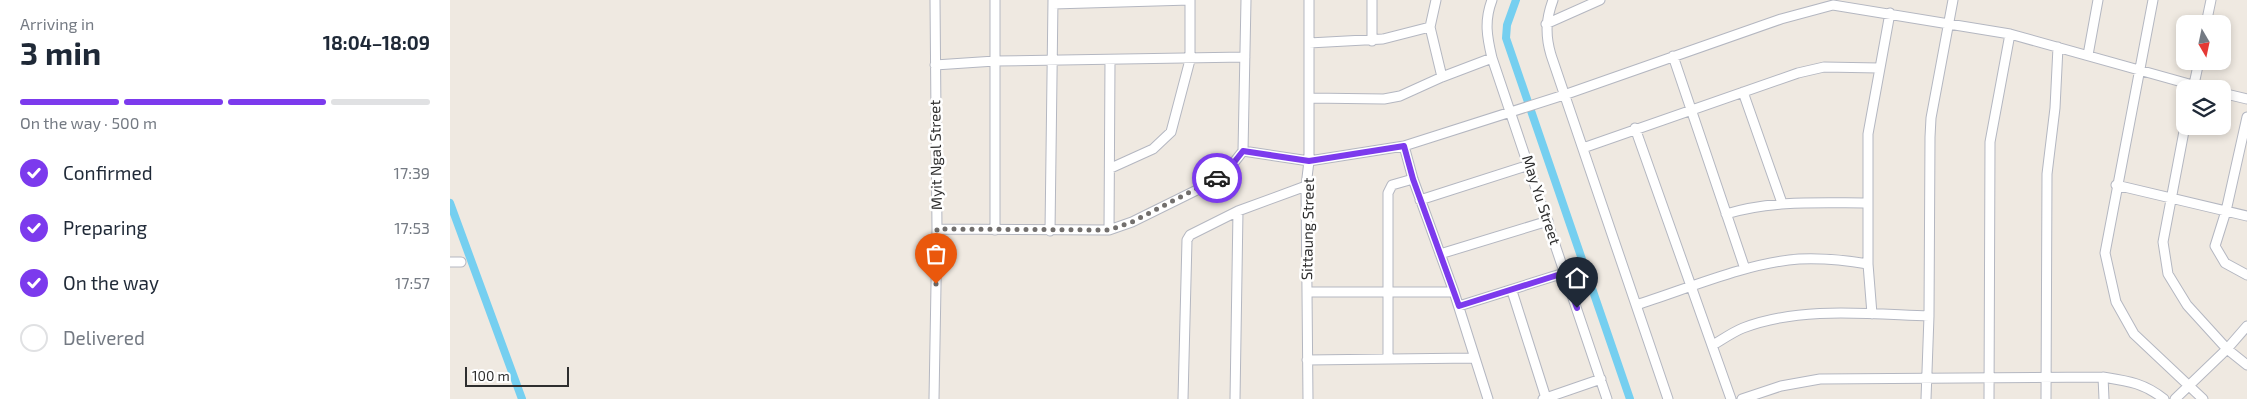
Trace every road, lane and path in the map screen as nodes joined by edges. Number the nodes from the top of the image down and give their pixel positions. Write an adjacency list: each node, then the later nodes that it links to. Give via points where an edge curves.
1 (935, 0): 33 (street, Myit Ngal Street)
2 (995, 0): 30 (street)
3 (1190, 0): 15 (street); 29 (street)
4 (1246, 0): 27 (street)
5 (1309, 0): 23 (street, Sittaung Street)
6 (1372, 0): 22 (street)
7 (1436, 0): 20 (street)
8 (1492, 0): 28 (street, May Yu Street, via 1486,26)
9 (1553, 0): 19 (street)
10 (1600, 0): 19 (street)
11 (1953, 0): 18 (street)
12 (2098, 0): 25 (street)
13 (2153, 0): 35 (street)
14 (2211, 0): 17 (street)
15 (1053, 2): 31 (street)
16 (1890, 14): 18 (street); 26 (street, via 1833,6 1781,19); 34 (street)
17 (2208, 15)
18 (1948, 23): 21 (street); 85 (street, via 1931,118)
19 (1546, 24): 39 (street, via 1547,41)
20 (1430, 27): 22 (street); 36 (street)
21 (2010, 34): 24 (street); 95 (street, via 1990,142)
22 (1372, 41): 23 (street)
23 (1309, 43): 41 (street, Sittaung Street)
24 (2058, 47): 25 (street); 96 (street, via 2048,174)
25 (2088, 55): 35 (street)
26 (1673, 56): 39 (street); 43 (street)
27 (1246, 57): 29 (street); 50 (street)
28 (1492, 58): 36 (street); 44 (street, May Yu Street)
29 (1190, 60): 32 (street); 53 (street, via 1171,132 1153,149)
30 (995, 61): 31 (street); 33 (street); 67 (street)
31 (1052, 61): 32 (street); 69 (street)
32 (1110, 61): 53 (street)
33 (935, 65): 66 (street, Myit Ngal Street)
34 (1879, 68): 38 (street, via 1824,67); 60 (street, via 1868,134)
35 (2138, 71): 37 (street); 55 (street)
36 (1442, 77): 41 (street, via 1400,96)
37 (2176, 82)
38 (1743, 92): 43 (street); 59 (street)
39 (1564, 95): 44 (street); 49 (street)
40 (2231, 95): 42 (street)
41 (1310, 98): 51 (street, Sittaung Street)
42 (2247, 99)
43 (1691, 110): 46 (street); 63 (street)
44 (1510, 112): 48 (street); 52 (street, May Yu Street)
45 (2247, 117): 62 (street)
46 (1635, 128): 49 (street); 77 (street)
47 (2184, 135): 57 (street)
48 (1404, 146): 51 (street); 54 (street)
49 (1583, 148): 82 (street)
50 (1243, 151): 51 (street); 68 (street, via 1228,170 1202,187)
51 (1309, 161): 56 (street, Sittaung Street)
52 (1529, 165): 58 (street); 65 (street, May Yu Street)
53 (1111, 168): 68 (street)
54 (1413, 179): 58 (street); 80 (street, via 1392,185 1388,193)
55 (2116, 185): 57 (street); 98 (street, via 2105,253 2116,302 2134,334)
56 (1306, 186): 61 (street); 79 (street, Sittaung Street)
57 (2171, 198): 62 (street); 88 (street, via 2163,242 2168,274 2187,305)
58 (1420, 200): 70 (street)
59 (1782, 203): 60 (street); 63 (street)
60 (1867, 203): 73 (street)
61 (1238, 211): 101 (street, via 1190,235 1187,240); 102 (street)
62 (2226, 211): 64 (street); 76 (street, via 2215,246 2225,263)
63 (1726, 214): 74 (street)
64 (2247, 216)
65 (1548, 221): 70 (street); 75 (street, May Yu Street)
66 (937, 229): 67 (street); 100 (street, Myit Ngal Street)
67 (995, 230): 69 (street)
68 (1109, 230): 69 (street)
69 (1050, 231)
70 (1440, 254): 81 (street)
71 (450, 262): 72 (street)
72 (461, 262)
73 (1868, 264): 74 (street, via 1837,259 1799,259); 84 (street)
74 (1745, 269): 77 (street)
75 (1564, 273): 78 (street); 97 (street, May Yu Street)
76 (2247, 275)
77 (1690, 287): 82 (street); 87 (street)
78 (1512, 291): 83 (street); 99 (street)
79 (1307, 292): 80 (street); 91 (street, Sittaung Street)
80 (1387, 292): 81 (street); 90 (street)
81 (1454, 292): 83 (street)
82 (1636, 305): 106 (street)
83 (1459, 306): 89 (street)
84 (1872, 314): 85 (street); 87 (street, via 1790,316 1743,328)
85 (1929, 316): 94 (street)
86 (2247, 326): 88 (street)
87 (1713, 345): 107 (street)
88 (2227, 349): 92 (street); 98 (street)
89 (1474, 358): 90 (street); 104 (street)
90 (1388, 359): 91 (street)
91 (1307, 360): 103 (street, Sittaung Street)
92 (2247, 365)
93 (2104, 377): 96 (street); 112 (street); 113 (street, via 2136,382)
94 (1925, 378): 95 (street); 108 (street, via 1801,381); 109 (street)
95 (1989, 378): 96 (street); 110 (street)
96 (2046, 378): 111 (street)
97 (1601, 379): 99 (street); 105 (street, May Yu Street)
98 (2189, 388): 114 (street); 115 (street)
99 (1544, 398)
100 (934, 399)
101 (1183, 399)
102 (1235, 399)
103 (1308, 399)
104 (1488, 399)
105 (1607, 399)
106 (1668, 399)
107 (1731, 399)
108 (1742, 399)
109 (1926, 399)
110 (1989, 399)
111 (2046, 399)
112 (2104, 399)
113 (2164, 399)
114 (2175, 399)
115 (2203, 399)

